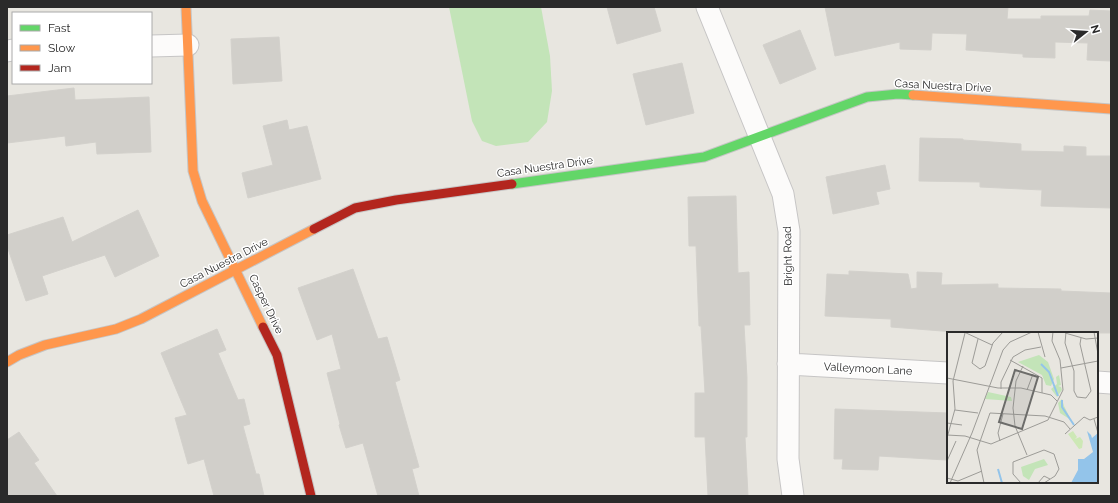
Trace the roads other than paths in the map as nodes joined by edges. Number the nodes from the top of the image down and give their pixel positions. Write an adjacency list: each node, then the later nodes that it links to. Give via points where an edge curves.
1 (186, 7): 3 (street, Casper Drive)
2 (707, 7): 6 (street, Bright Road)
3 (188, 45): 4 (street); 7 (street, Casper Drive, via 193,171 202,201)
4 (152, 46)
5 (1111, 109): 6 (street, Casa Nuestra Drive, via 898,94 867,97)
6 (759, 137): 7 (street, Casa Nuestra Drive, via 704,157 355,208); 9 (street, Bright Road, via 782,194 789,231)
7 (236, 270): 8 (street, Casa Nuestra Drive, via 136,321 118,328 36,347); 13 (street, Casper Drive, via 277,355)
8 (7, 362)
9 (788, 364): 10 (street, Valleymoon Lane); 14 (street, Bright Road, via 788,459)
10 (947, 373)
11 (1098, 382): 12 (street)
12 (1111, 383)
13 (311, 496)
14 (793, 496)

